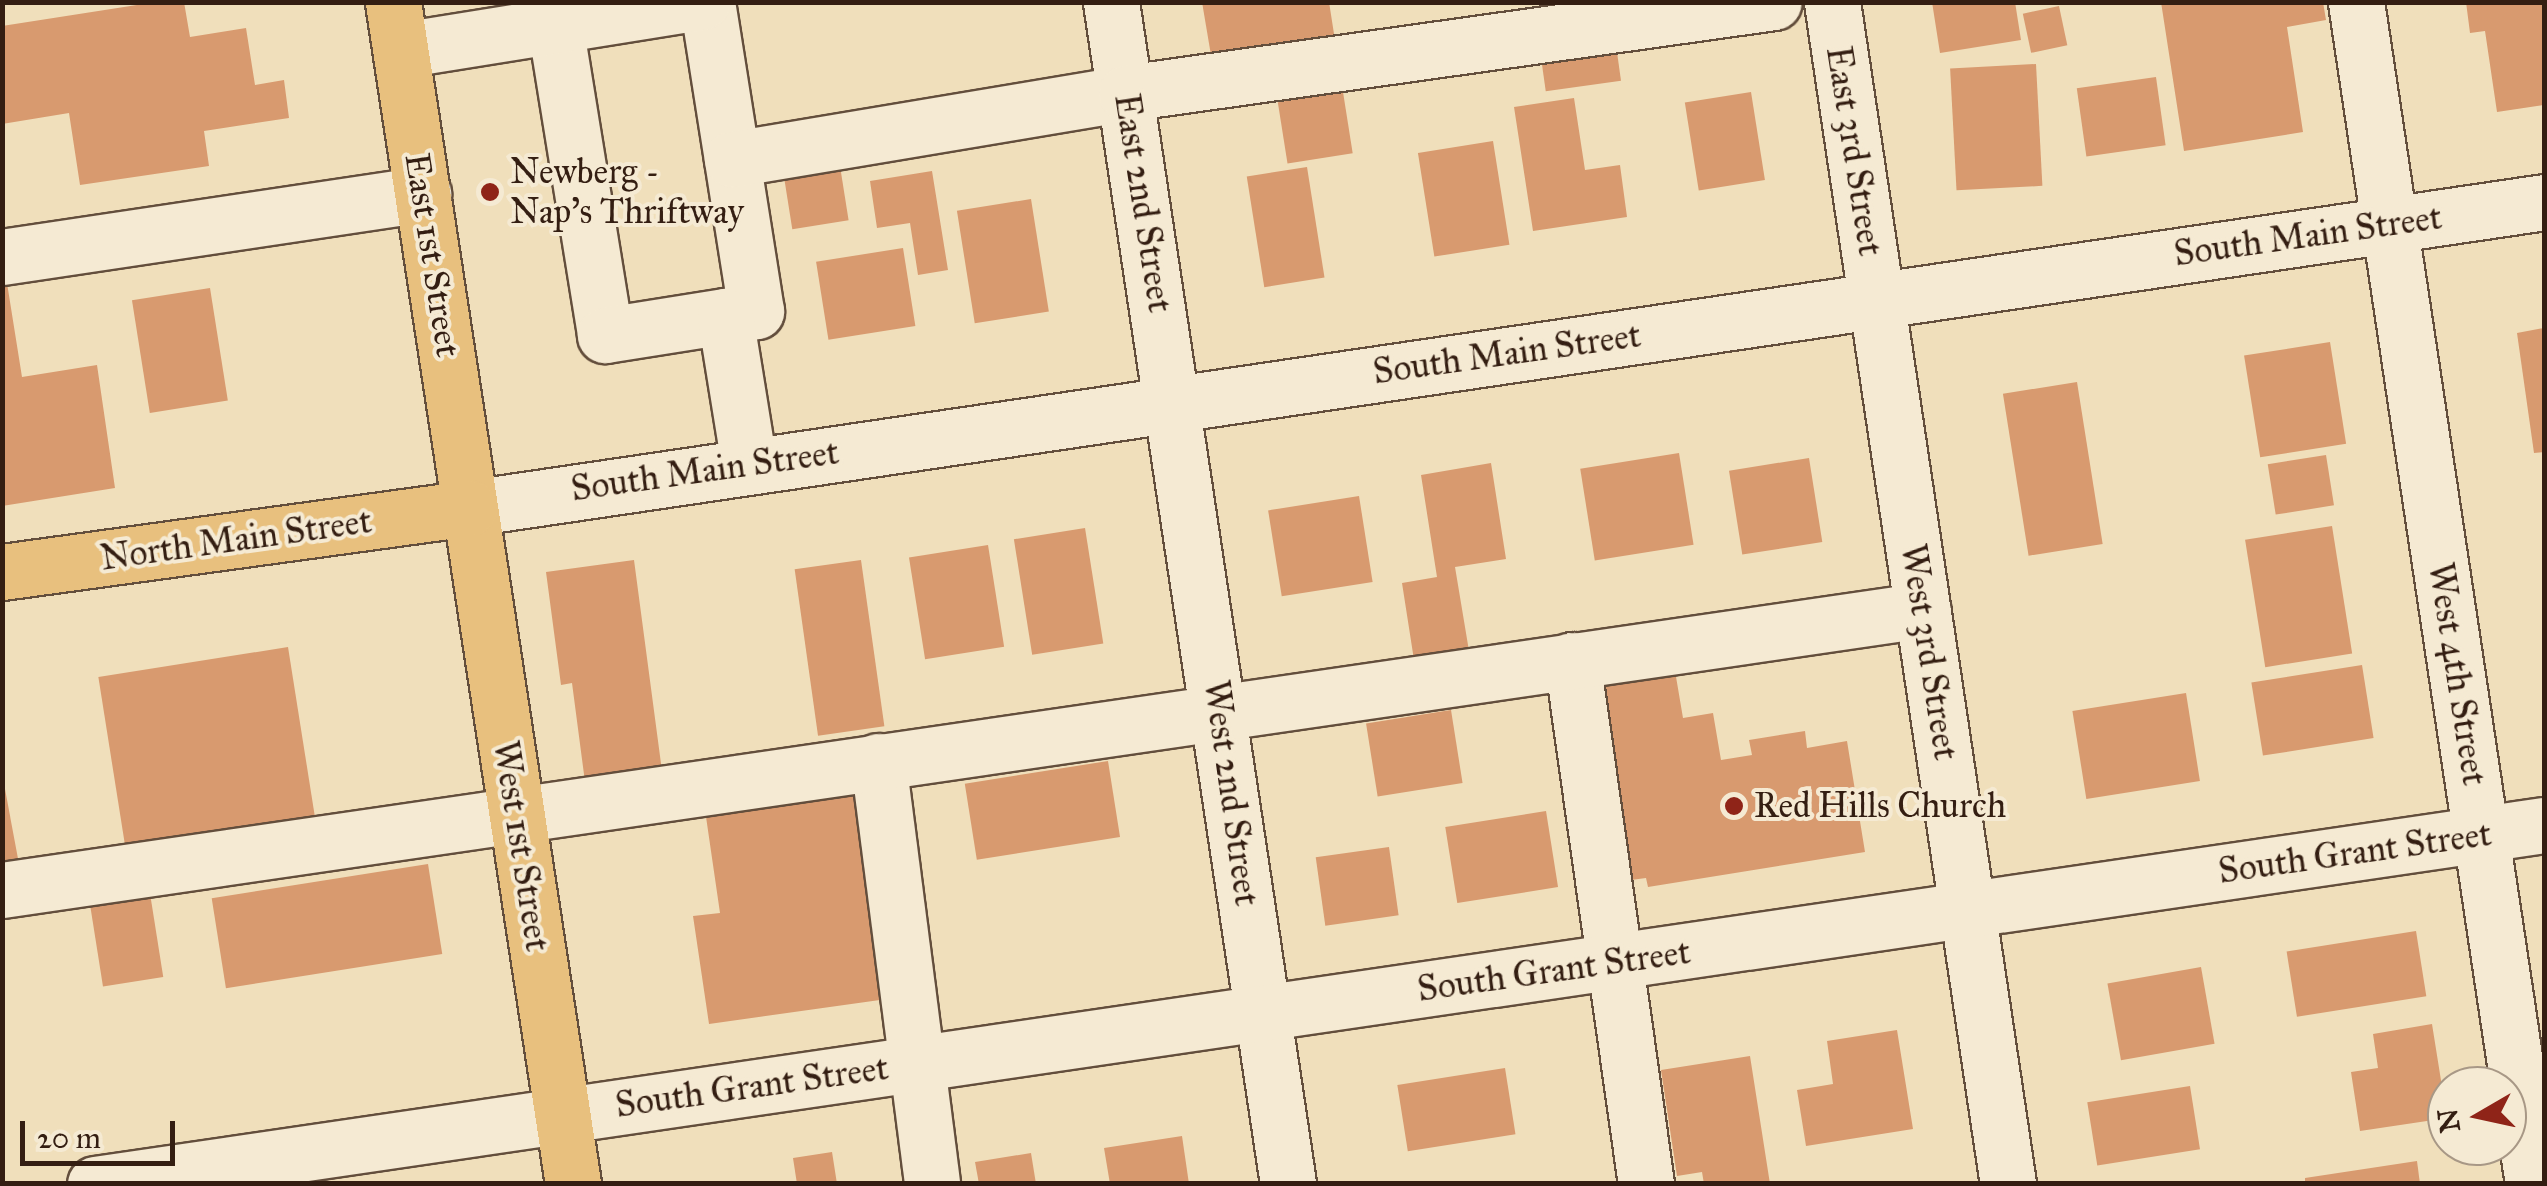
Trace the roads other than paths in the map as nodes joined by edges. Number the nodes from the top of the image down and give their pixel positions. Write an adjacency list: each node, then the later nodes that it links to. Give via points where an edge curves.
1 (704, 2): 6 (street); 9 (street)
2 (1111, 2): 8 (street, East 2nd Street)
3 (1774, 2): 8 (street)
4 (1832, 2): 14 (street, East 3rd Street)
5 (2356, 2): 12 (street, West 4th Street)
6 (555, 25): 7 (street); 15 (street, via 605,335)
7 (397, 26): 10 (main road, East 1st Street)
8 (1126, 93): 9 (street); 16 (street, East 2nd Street)
9 (732, 159): 15 (street, via 756,311)
10 (422, 194): 13 (street); 18 (main road, East 1st Street)
11 (2544, 202): 12 (street, South Main Street)
12 (2390, 224): 14 (street, South Main Street); 26 (street, West 4th Street)
13 (2, 257)
14 (1876, 300): 16 (street, South Main Street); 20 (street, West 3rd Street)
15 (725, 316): 17 (street)
16 (1174, 403): 17 (street, South Main Street); 22 (street, West 2nd Street)
17 (750, 464): 18 (street, South Main Street)
18 (470, 508): 19 (main road, North Main Street); 24 (main road, West 1st Street)
19 (2, 572)
20 (1923, 610): 21 (street); 28 (street, West 3rd Street)
21 (1572, 660): 22 (street); 29 (street)
22 (1218, 710): 23 (street); 30 (street, West 2nd Street)
23 (878, 760): 24 (street); 31 (street)
24 (516, 814): 27 (street); 32 (main road, West 1st Street)
25 (2544, 826): 26 (street, South Grant Street)
26 (2481, 835): 28 (street, South Grant Street); 40 (street, West 4th Street)
27 (2, 890)
28 (1968, 910): 29 (street, South Grant Street); 39 (street, West 3rd Street)
29 (1615, 962): 30 (street, South Grant Street); 38 (street)
30 (1263, 1014): 31 (street, South Grant Street); 37 (street, West 2nd Street)
31 (916, 1064): 32 (street, South Grant Street); 36 (street)
32 (562, 1114): 33 (street, South Grant Street); 35 (main road, West 1st Street)
33 (214, 1176): 34 (street, South Grant Street)
34 (95, 1184)
35 (573, 1184)
36 (932, 1184)
37 (1288, 1184)
38 (1646, 1184)
39 (2008, 1184)
40 (2533, 1184)

